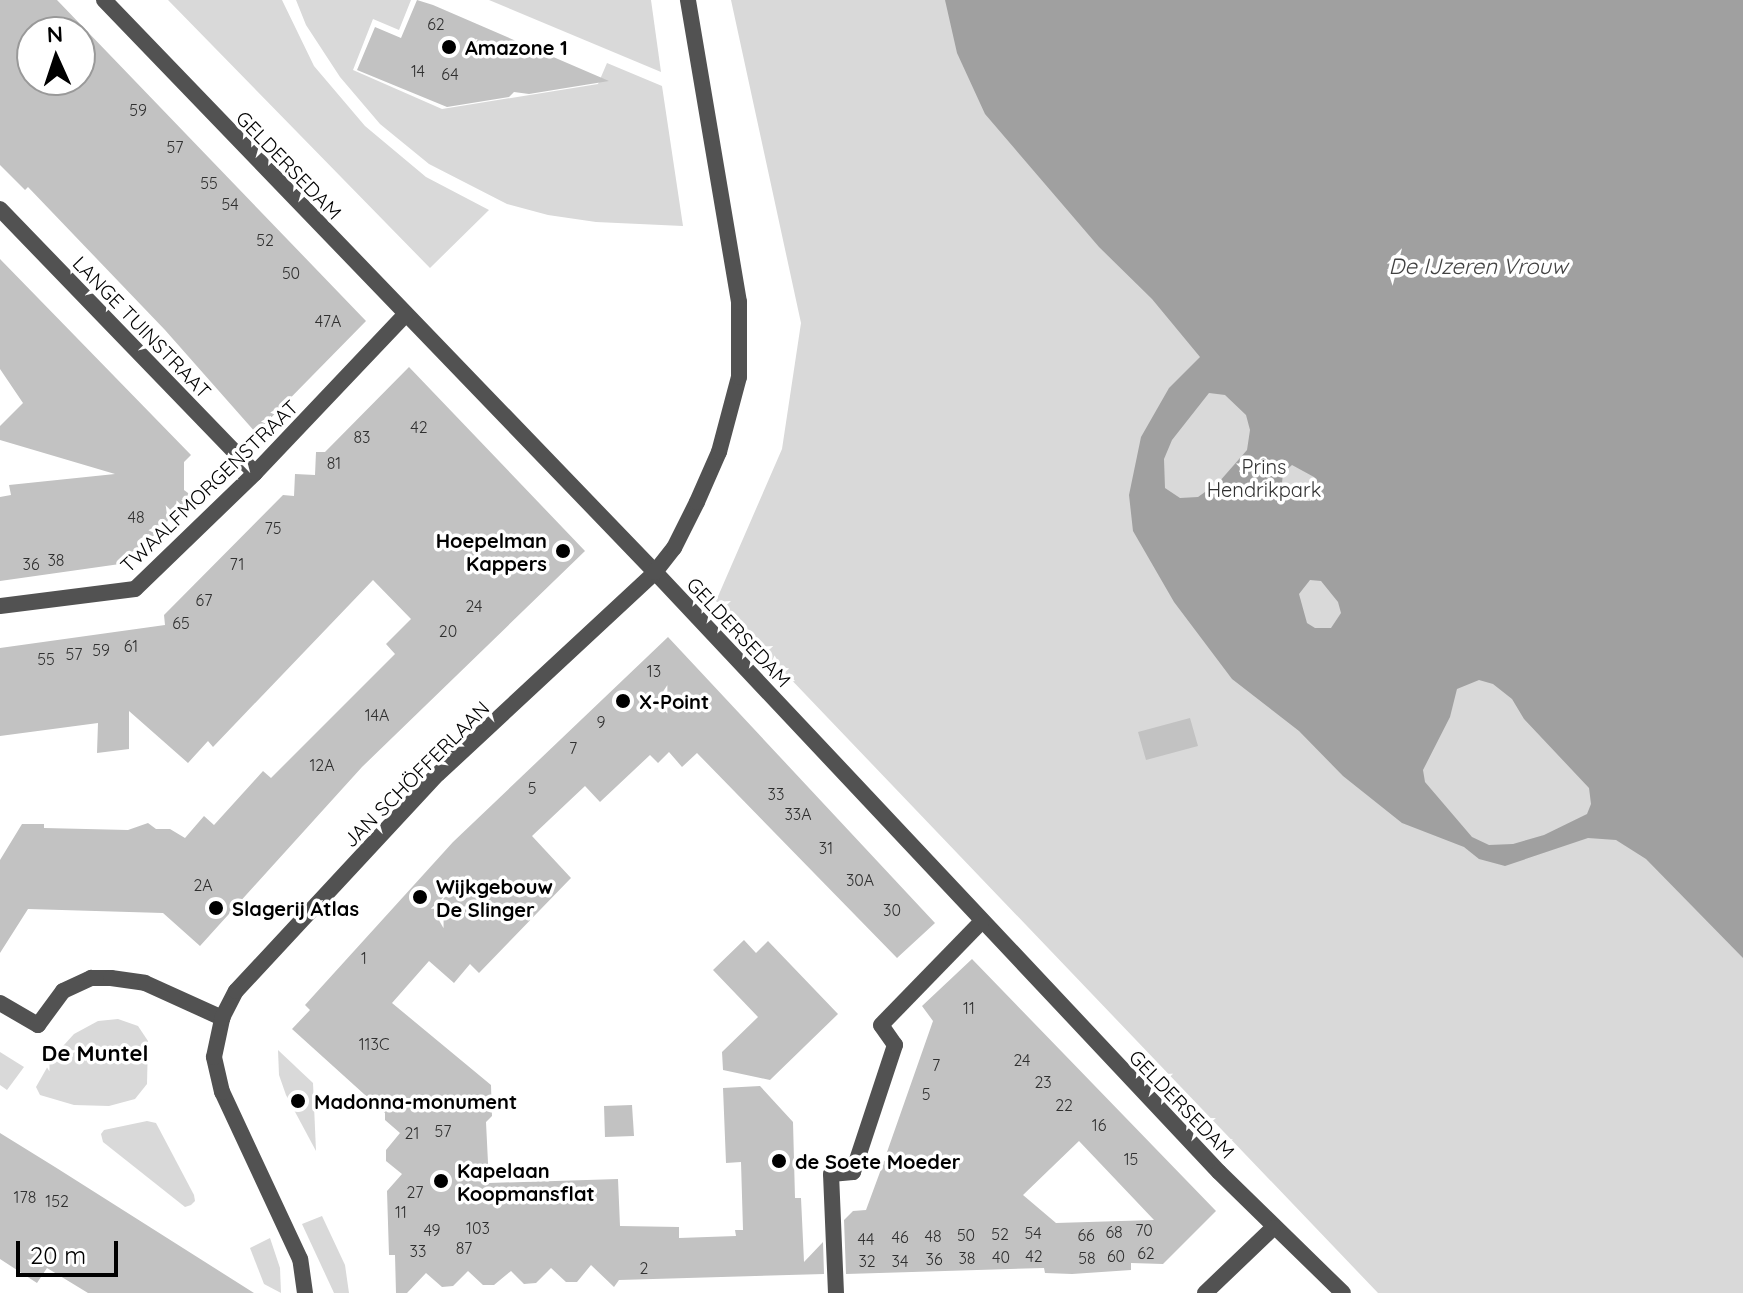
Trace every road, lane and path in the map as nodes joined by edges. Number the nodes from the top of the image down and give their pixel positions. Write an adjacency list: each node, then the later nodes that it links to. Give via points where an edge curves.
1 (104, 0): 4 (street, GELDERSEDAM)
2 (688, 0): 6 (street, JAN SCHÖFFERLAAN, via 734,260 739,377 719,452 687,524)
3 (0, 209): 5 (street, LANGE TUINSTRAAT)
4 (405, 315): 5 (street, TWAALFMORGENSTRAAT); 6 (street, GELDERSEDAM)
5 (255, 473): 7 (street, TWAALFMORGENSTRAAT, via 135,589)
6 (655, 572): 8 (street, GELDERSEDAM); 10 (street, JAN SCHÖFFERLAAN, via 438,774 236,991)
7 (0, 606)
8 (981, 922): 11 (street, GELDERSEDAM); 13 (street, via 881,1025 895,1045 853,1172 831,1174)
9 (0, 1003): 10 (street, via 38,1025 63,991 91,978 111,978 145,983)
10 (222, 1018): 12 (street, JAN SCHÖFFERLAAN, via 214,1057 222,1092 300,1259)
11 (1273, 1228): 14 (street); 15 (street, GELDERSEDAM)
12 (305, 1293)
13 (836, 1293)
14 (1205, 1293)
15 (1343, 1293)

